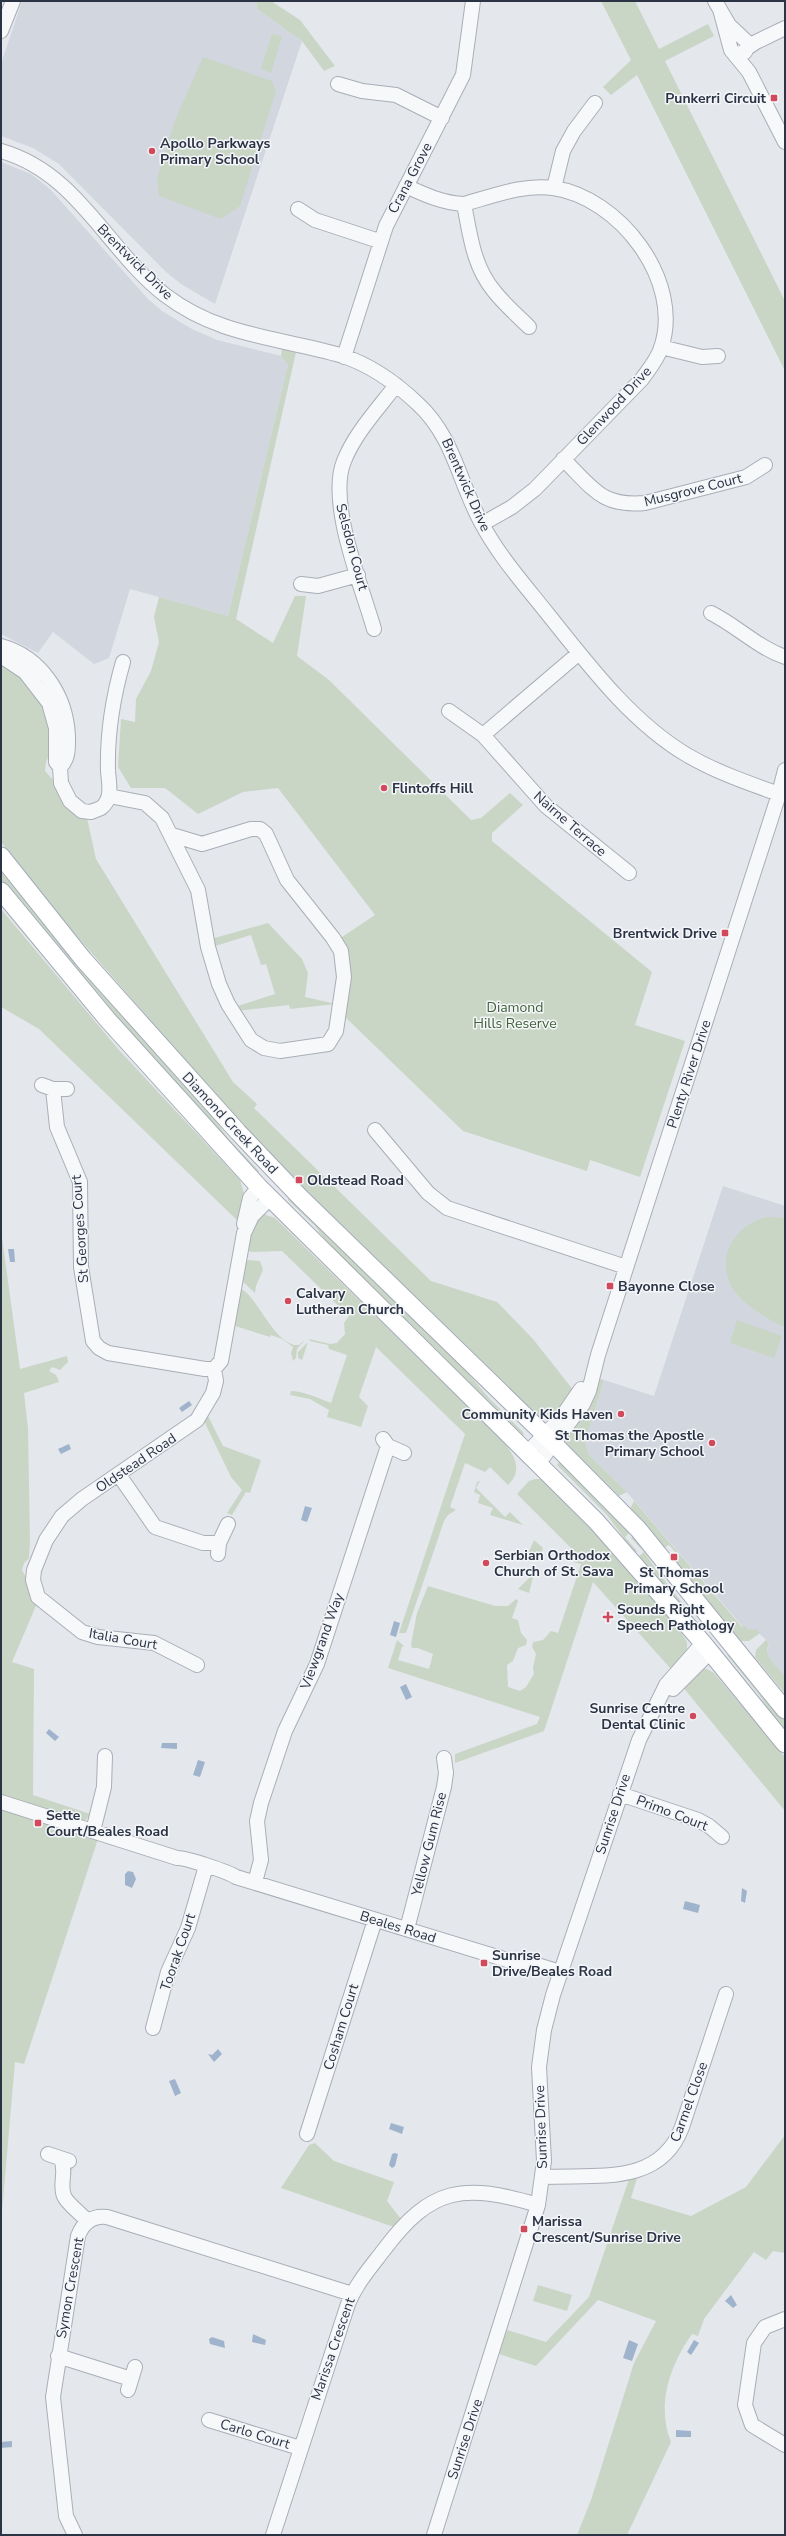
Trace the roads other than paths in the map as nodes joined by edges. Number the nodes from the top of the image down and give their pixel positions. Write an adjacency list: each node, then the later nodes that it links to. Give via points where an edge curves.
1 (3, 1): 5 (street)
2 (13, 1): 7 (street)
3 (473, 1): 11 (street, Crana Grove, via 462,75)
4 (718, 7): 8 (street)
5 (1, 8)
6 (785, 28): 8 (street)
7 (1, 31)
8 (741, 46): 12 (street)
9 (338, 84): 11 (street, via 362,92 396,95)
10 (595, 103): 15 (street, via 563,150)
11 (442, 118): 14 (street, Crana Grove)
12 (785, 142)
13 (1, 151): 22 (street, Brentwick Drive, via 34,163 55,178 150,281 172,300 199,317 247,335)
14 (406, 186): 16 (street, Glenwood Drive, via 442,201); 18 (street, Crana Grove)
15 (554, 188): 16 (street, Glenwood Drive, via 513,190); 20 (street, Glenwood Drive, via 593,202 626,227 645,252 659,282 663,300 665,318)
16 (464, 204): 19 (street, via 471,244 482,272 493,291)
17 (298, 209): 18 (street, via 315,220)
18 (380, 241): 22 (street, Crana Grove)
19 (529, 327)
20 (661, 347): 21 (street, via 702,357); 24 (street, Glenwood Drive, via 654,364 642,379)
21 (718, 356)
22 (344, 357): 23 (street, Brentwick Drive, via 360,363)
23 (396, 385): 26 (street, Brentwick Drive, via 428,414 446,439); 27 (street, Selsdon Court, via 352,446 340,472 339,501)
24 (563, 459): 25 (street, Musgrove Court, via 603,497 616,503 630,504 646,503 746,477); 26 (street, Glenwood Drive, via 529,494)
25 (765, 465)
26 (482, 524): 32 (street, Brentwick Drive, via 514,572)
27 (358, 575): 28 (street, via 318,586); 30 (street, Selsdon Court)
28 (301, 584)
29 (711, 613): 34 (street, via 762,646)
30 (374, 629)
31 (1, 646): 38 (street, via 33,662 57,692 66,715 68,740 67,756)
32 (579, 653): 37 (street); 40 (street, Brentwick Drive, via 620,700 687,755 729,776)
33 (1, 656): 38 (street, via 25,672 49,703 56,728 56,762)
34 (785, 656)
35 (123, 662): 41 (street, via 111,720)
36 (449, 711): 37 (street, Nairne Terrace)
37 (483, 735): 44 (street, Nairne Terrace, via 546,806)
38 (60, 767): 41 (street, via 63,788 78,810 98,810 104,806)
39 (785, 770): 40 (street, Plenty River Drive)
40 (782, 789): 50 (street, Plenty River Drive)
41 (109, 796): 42 (street, via 135,800 150,806 162,818)
42 (172, 836): 42 (street, via 202,844 251,829 260,829 266,834 287,880 333,938 343,957 344,977 337,1024 335,1035 328,1044 280,1051 260,1046 247,1035 219,984 208,947 198,890)
43 (1, 856): 48 (main road, Diamond Creek Road, via 59,930 132,1015)
44 (628, 874)
45 (1, 891): 49 (main road, Diamond Creek Road, via 122,1036)
46 (54, 1088): 51 (street, St Georges Court, via 57,1127 78,1171 80,1182 81,1267 93,1341 108,1353)
47 (375, 1130): 50 (street, via 428,1193 447,1208)
48 (281, 1178): 49 (main road, via 270,1178); 52 (main road, Diamond Creek Road)
49 (264, 1192): 51 (street, Oldstead Road, via 250,1198 247,1207 221,1361); 54 (main road, Diamond Creek Road)
50 (626, 1267): 52 (street, Plenty River Drive, via 598,1355 586,1381)
51 (214, 1369): 55 (street, Oldstead Road, via 216,1381 213,1393 197,1420)
52 (549, 1439): 54 (street, Plenty River Drive); 58 (main road, Diamond Creek Road, via 638,1528)
53 (404, 1453): 70 (street, Viewgrand Way, via 386,1442 317,1664 282,1737 257,1821 261,1860)
54 (532, 1458): 59 (main road, Diamond Creek Road, via 596,1521)
55 (119, 1475): 56 (street, via 155,1527 218,1548); 57 (street, Oldstead Road, via 82,1499 62,1516 48,1536)
56 (228, 1524)
57 (34, 1570): 60 (street, Italia Court, via 33,1586 38,1597 82,1632 98,1637 154,1643)
58 (722, 1633): 59 (main road, Sunrise Drive, via 714,1634); 61 (main road, Diamond Creek Road)
59 (706, 1647): 62 (main road, Diamond Creek Road); 65 (street, Sunrise Drive, via 669,1688 649,1720 639,1740)
60 (197, 1664)
61 (785, 1710)
62 (785, 1744)
63 (105, 1756): 67 (street, via 105,1782)
64 (444, 1758): 72 (street, Yellow Gum Rise, via 444,1787)
65 (620, 1794): 68 (street, Primo Court, via 698,1820 710,1826); 73 (street, Sunrise Drive)
66 (1, 1802): 67 (street, Beales Road)
67 (93, 1831): 69 (street, Beales Road, via 177,1858 182,1865)
68 (722, 1837)
69 (204, 1871): 70 (street, Beales Road, via 227,1879 236,1877); 75 (street, Toorak Court, via 188,1928 170,1968)
70 (256, 1882): 71 (street, Beales Road)
71 (375, 1920): 72 (street, Beales Road); 76 (street, Cosham Court)
72 (407, 1929): 73 (street, Beales Road, via 530,1967 535,1974)
73 (559, 1977): 78 (street, Sunrise Drive, via 544,2030 540,2067 544,2139)
74 (726, 1994): 78 (street, Carmel Close, via 678,2138 666,2155 657,2163 635,2172)
75 (152, 2030)
76 (307, 2134)
77 (60, 2158): 80 (street, via 65,2170 62,2187 64,2197)
78 (543, 2176): 79 (street, Sunrise Drive)
79 (538, 2205): 81 (street, Marissa Crescent, via 499,2194 480,2192 459,2193 435,2201 422,2208 404,2224); 90 (street, Sunrise Drive)
80 (87, 2221): 81 (street, Symon Crescent, via 96,2217 107,2217); 83 (street, Symon Crescent, via 78,2236)
81 (352, 2294): 87 (street, Marissa Crescent)
82 (785, 2319): 86 (street, via 765,2327 754,2343 745,2405 752,2425)
83 (58, 2356): 84 (street); 88 (street, Symon Crescent, via 54,2404 66,2516)
84 (131, 2379)
85 (209, 2420): 87 (street, Carlo Court)
86 (785, 2445)
87 (300, 2448): 89 (street, Marissa Crescent)
88 (75, 2535)
89 (273, 2535)
90 (434, 2535)

